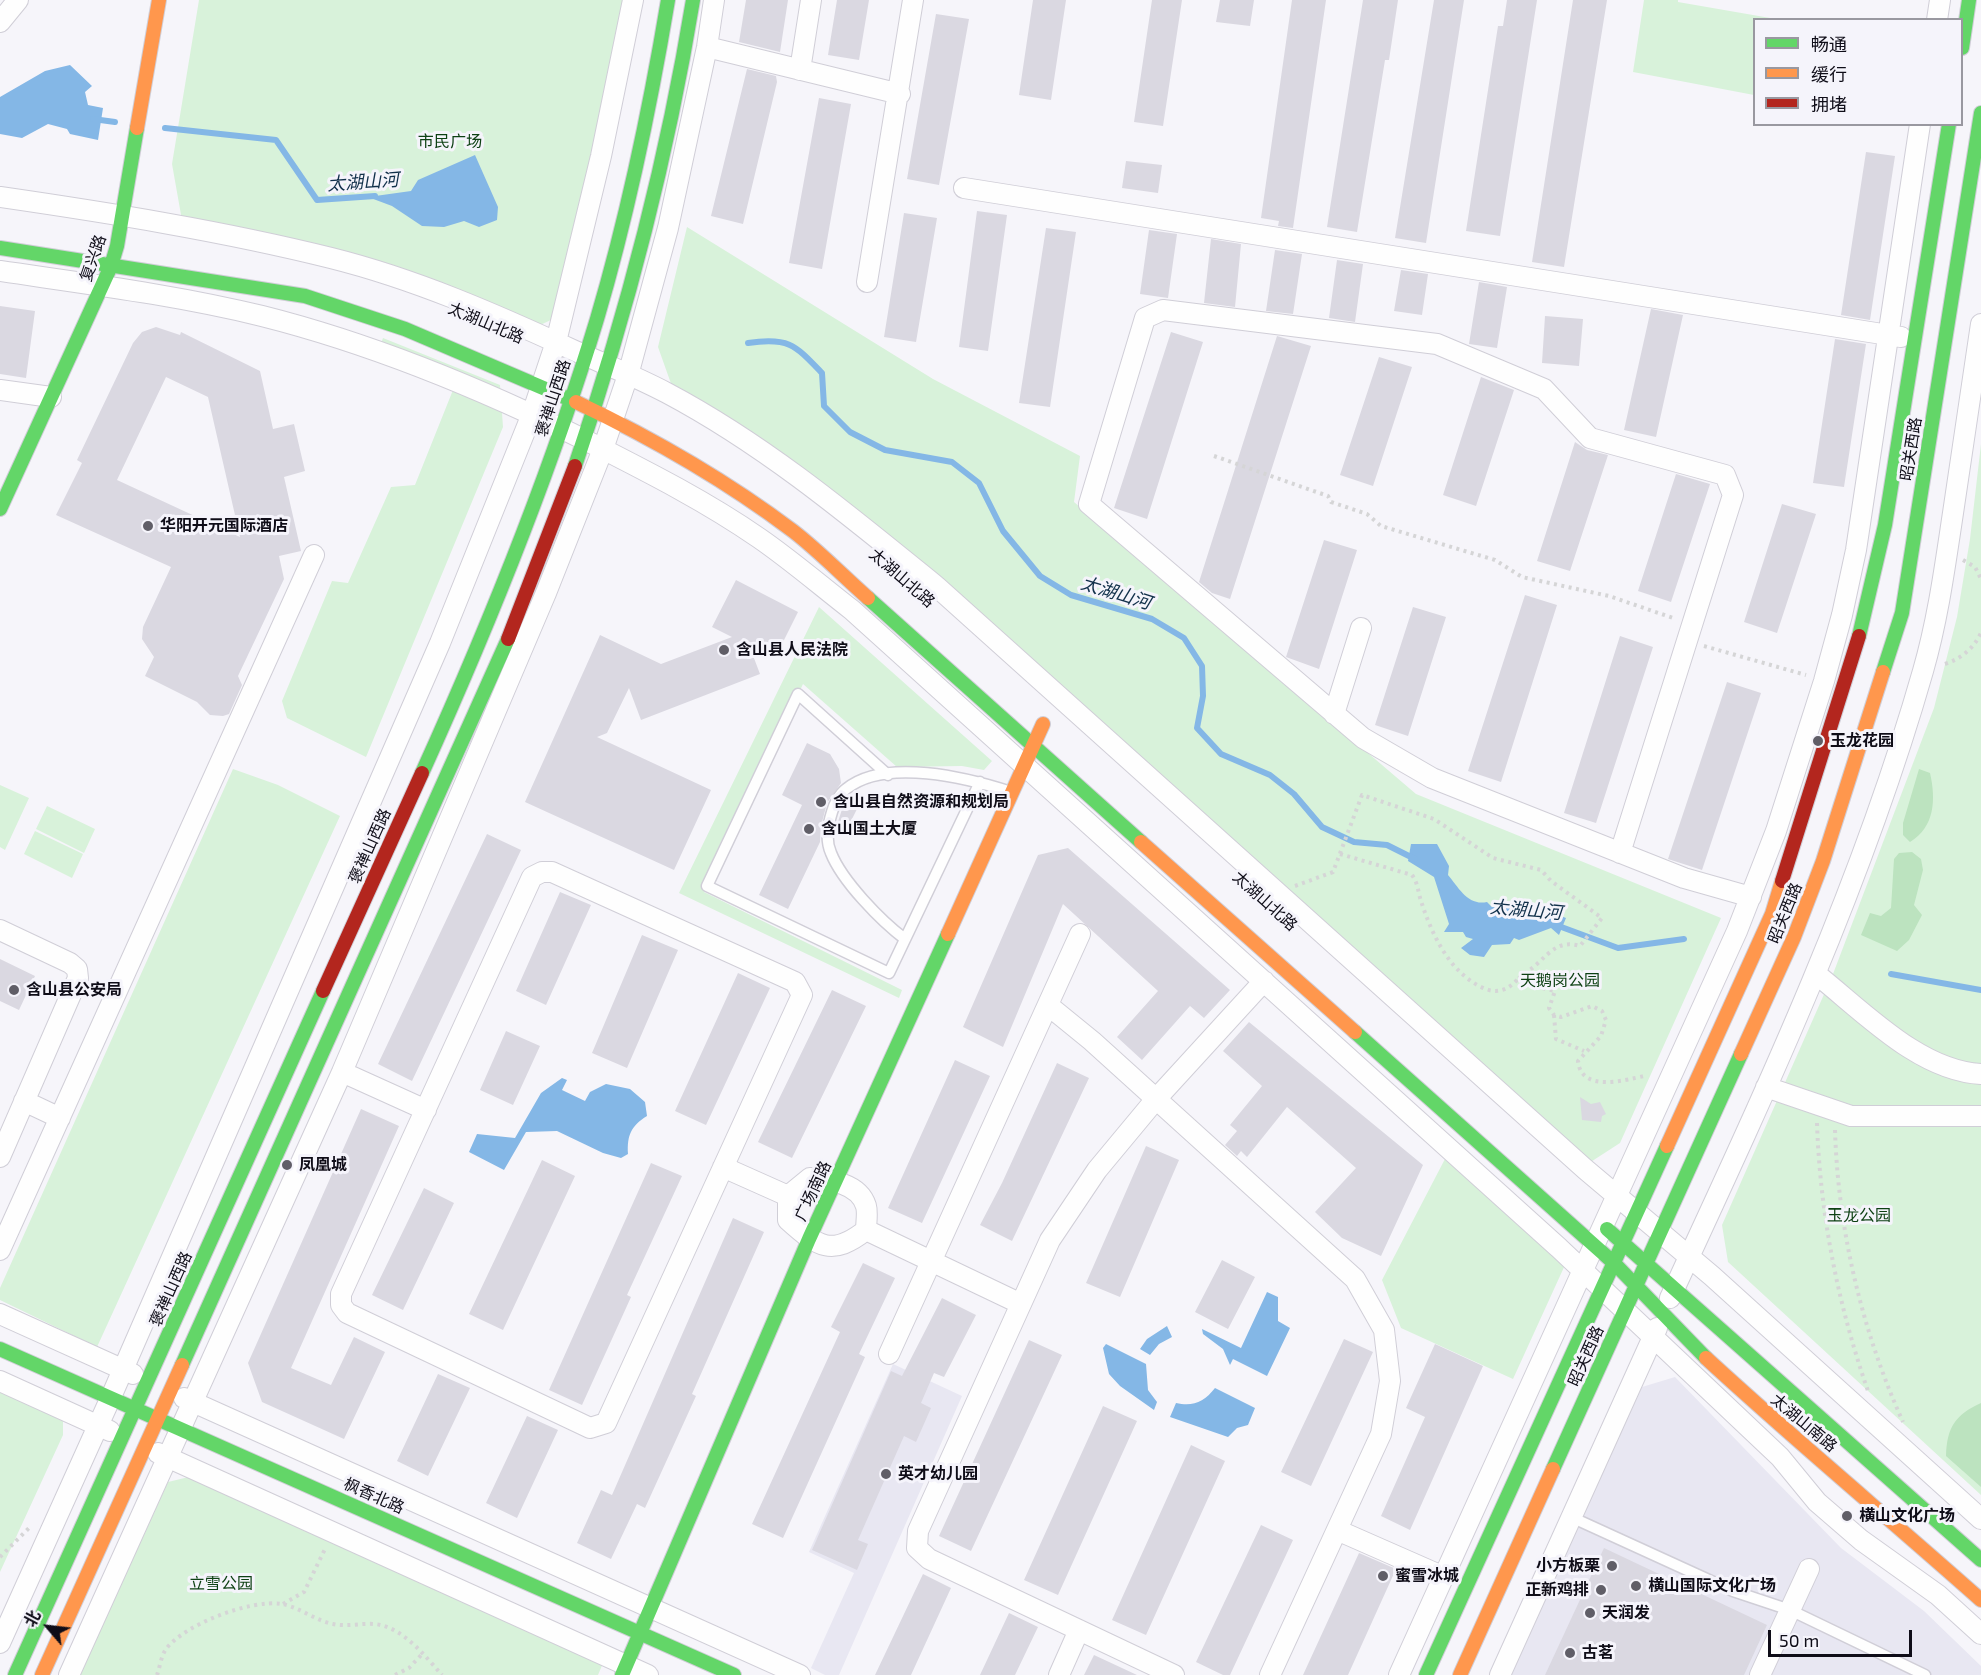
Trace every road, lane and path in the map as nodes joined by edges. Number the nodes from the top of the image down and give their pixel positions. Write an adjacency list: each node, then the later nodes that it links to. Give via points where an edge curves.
1 (18, 0): 12 (street)
2 (159, 0): 23 (main road, 复兴路)
3 (633, 0): 32 (street, via 601,156)
4 (668, 0): 35 (main road, 褒禅山西路, via 633,181)
5 (693, 0): 36 (main road, via 684,61 656,187)
6 (714, 0): 14 (street)
7 (811, 0): 15 (street)
8 (913, 0): 16 (street)
9 (1940, 0): 11 (street)
10 (1969, 0): 13 (main road)
11 (1937, 18)
12 (0, 22)
13 (1963, 41)
14 (707, 47): 15 (street); 38 (street, via 668,228)
15 (800, 70): 16 (street)
16 (900, 94): 27 (street)
17 (1981, 113): 22 (main road, 昭关西路)
18 (1920, 126): 30 (street)
19 (1949, 126): 31 (main road, 昭关西路)
20 (964, 188): 30 (street)
21 (0, 197): 23 (street)
22 (1974, 200): 33 (main road, 昭关西路)
23 (122, 217): 25 (main road, 复兴路); 32 (street, via 332,259 423,286)
24 (0, 248): 25 (main road)
25 (111, 266): 28 (main road, 复兴路); 39 (main road, via 305,296 405,329)
26 (0, 271): 28 (street)
27 (867, 282)
28 (101, 286): 42 (main road, 复兴路); 46 (street, via 263,316 377,351)
29 (1981, 324): 34 (street)
30 (1888, 335): 31 (street); 61 (street, via 1856,550)
31 (1915, 339): 33 (street); 72 (main road, 昭关西路, via 1885,525 1856,645)
32 (556, 342): 35 (street); 37 (street)
33 (1943, 343): 34 (street); 102 (main road, 昭关西路, via 1902,613 1878,692 1794,937)
34 (1979, 347): 78 (street, via 1940,599 1924,669 1847,899)
35 (585, 355): 36 (street); 37 (main road, 褒禅山西路)
36 (607, 365): 38 (street); 41 (main road)
37 (556, 371): 39 (street); 41 (main road); 43 (main road, 褒禅山西路)
38 (628, 375): 44 (street); 97 (street, via 666,392 742,438 830,500 936,586)
39 (541, 386): 43 (main road); 46 (street)
40 (0, 390): 42 (street)
41 (599, 390): 44 (main road); 45 (main road)
42 (51, 397): 52 (main road, 复兴路)
43 (571, 399): 45 (main road); 48 (main road, 褒禅山西路)
44 (625, 402): 47 (street)
45 (593, 410): 47 (main road); 49 (main road)
46 (532, 414): 48 (street); 122 (street, via 440,644)
47 (614, 419): 50 (street); 64 (main road, via 708,472 794,532)
48 (561, 429): 49 (street); 124 (main road, 褒禅山西路, via 488,624)
49 (583, 440): 50 (street); 125 (main road, via 510,633)
50 (603, 450): 65 (street, via 646,470 761,539 852,610); 84 (street)
51 (1214, 456): 56 (path, via 1328,496 1331,502 1367,514 1381,526 1495,560 1522,577 1609,596 1676,618)
52 (0, 509)
53 (314, 555): 93 (street)
54 (1957, 556): 55 (path, via 1975,567)
55 (1981, 579)
56 (1673, 627)
57 (1361, 628): 62 (street)
58 (1981, 633): 60 (path, via 1959,660)
59 (1692, 642): 61 (path)
60 (1938, 667)
61 (1824, 681): 71 (street)
62 (1334, 714): 69 (street, via 1363,738 1432,778); 69 (street, via 1089,504 1145,318 1163,310 1437,344 1544,389 1590,438 1725,475 1733,495)
63 (1043, 724): 64 (main road, 广场南路)
64 (1034, 743): 65 (main road, 广场南路); 105 (main road)
65 (1024, 765): 68 (main road, 广场南路); 80 (street)
66 (888, 775): 67 (lane, via 932,773); 77 (lane, via 869,778 845,789 834,804 827,828 830,852 842,871 884,924); 77 (lane, via 798,694 707,886 889,973)
67 (980, 782): 68 (lane); 77 (lane)
68 (1012, 792): 96 (main road, 广场南路)
69 (1620, 853): 74 (street, via 1684,879)
70 (1340, 854): 73 (path, via 1333,872); 79 (path, via 1412,875 1443,951 1470,982 1498,992 1510,988); 79 (path, via 1362,795 1434,819 1493,858 1541,870 1602,918 1580,946 1560,945 1546,952)
71 (1767, 856): 72 (street); 74 (street)
72 (1788, 864): 99 (main road, 昭关西路, via 1772,914)
73 (1310, 880)
74 (1751, 897): 97 (street)
75 (0, 930): 89 (street, via 77,969 78,978)
76 (1080, 934): 81 (street)
77 (905, 939)
78 (1816, 974): 85 (street, via 1922,1056 1947,1068); 87 (street)
79 (1518, 979): 82 (path, via 1555,991 1549,1008)
80 (1263, 981): 88 (street); 111 (street)
81 (1049, 1006): 88 (street); 108 (street)
82 (1554, 1015): 83 (path, via 1556,1039); 83 (path, via 1561,1017 1592,1006 1602,1011 1606,1020 1601,1036)
83 (1584, 1052): 86 (path, via 1578,1066 1604,1084)
84 (342, 1072): 91 (street); 128 (street)
85 (1981, 1074)
86 (1644, 1076)
87 (1766, 1088): 90 (street); 107 (street)
88 (1156, 1099): 115 (street, via 1097,1170 1050,1240); 140 (street, via 1354,1279 1384,1330 1390,1382 1381,1434)
89 (24, 1101): 93 (street); 94 (street)
90 (1826, 1107): 92 (street, via 1851,1116); 127 (path, via 1818,1161 1826,1228 1851,1338); 132 (path, via 1859,1294 1874,1350)
91 (426, 1110): 95 (street, via 532,877 552,872 800,987 802,995); 95 (street, via 341,1294 341,1305 347,1313 590,1428 606,1423)
92 (1981, 1116)
93 (60, 1118): 106 (street)
94 (0, 1157)
95 (723, 1167): 98 (street)
96 (835, 1181): 98 (street, via 810,1178); 101 (street, via 857,1192 862,1199 867,1207); 103 (main road, 广场南路)
97 (1616, 1195): 99 (street); 100 (street)
98 (789, 1196): 103 (street, via 788,1220)
99 (1637, 1213): 102 (street); 104 (main road, 昭关西路)
100 (1596, 1220): 104 (main road); 105 (street)
101 (866, 1230): 103 (street, via 849,1244 828,1246); 108 (street)
102 (1660, 1232): 107 (street); 110 (main road, 昭关西路)
103 (809, 1239): 149 (main road, 广场南路)
104 (1623, 1244): 109 (main road, 昭关西路); 110 (main road, 太湖山南路)
105 (1594, 1245): 109 (main road); 111 (street)
106 (0, 1250)
107 (1689, 1257): 113 (street); 138 (street)
108 (932, 1261): 115 (street); 121 (street)
109 (1614, 1263): 112 (main road, 太湖山南路); 114 (main road, 昭关西路)
110 (1646, 1263): 112 (main road, 昭关西路); 113 (main road, 太湖山南路)
111 (1583, 1270): 114 (street); 145 (street)
112 (1636, 1286): 116 (main road, 昭关西路); 118 (main road, 太湖山南路)
113 (1675, 1288): 118 (street); 143 (main road, 太湖山南路)
114 (1602, 1289): 116 (street); 151 (main road, 昭关西路)
115 (1021, 1304): 153 (street, via 918,1531 917,1548 929,1559)
116 (1624, 1311): 119 (street); 152 (main road, 昭关西路)
117 (0, 1314): 122 (street)
118 (1663, 1315): 119 (street); 146 (main road, 太湖山南路, via 1782,1428)
119 (1653, 1337): 137 (street); 155 (street, via 1780,1457 1817,1502 1861,1540 1938,1595)
120 (0, 1349): 126 (main road, 枫香北路)
121 (889, 1354)
122 (123, 1370): 124 (street); 126 (street)
123 (0, 1381): 131 (street)
124 (148, 1381): 125 (street); 129 (main road, 褒禅山西路)
125 (170, 1391): 128 (street); 130 (main road)
126 (111, 1397): 129 (main road, 枫香北路); 131 (street)
127 (1872, 1401)
128 (194, 1402): 133 (street); 149 (street)
129 (136, 1408): 130 (main road, 枫香北路); 134 (main road, 褒禅山西路)
130 (158, 1418): 133 (main road, 枫香北路); 135 (main road)
131 (98, 1425): 134 (street); 157 (street)
132 (1906, 1426)
133 (182, 1428): 136 (street); 154 (main road, 枫香北路)
134 (123, 1437): 135 (street); 160 (main road, 褒禅山西路)
135 (145, 1447): 136 (street); 161 (main road)
136 (169, 1458): 141 (street); 162 (street)
137 (1571, 1517): 150 (lane, via 1734,1591); 156 (street)
138 (1981, 1519)
139 (31, 1526): 142 (path)
140 (1337, 1530): 145 (street); 171 (street)
141 (333, 1532): 148 (path, via 304,1592); 159 (street)
142 (0, 1557)
143 (1981, 1560)
144 (1809, 1569): 150 (street)
145 (1444, 1577): 147 (street)
146 (1981, 1600)
147 (1432, 1603): 151 (street); 172 (street)
148 (283, 1604): 158 (path, via 335,1625 377,1624 399,1633); 163 (path, via 248,1607 211,1619 165,1650)
149 (651, 1608): 154 (main road, 广场南路); 168 (street)
150 (1790, 1610): 176 (street); 177 (lane)
151 (1454, 1613): 152 (street); 173 (main road, 昭关西路)
152 (1482, 1626): 156 (street); 174 (main road, 昭关西路)
153 (1079, 1630): 169 (street); 170 (street)
154 (641, 1633): 159 (main road, 广场南路); 167 (main road, 枫香北路)
155 (1981, 1634)
156 (1515, 1641): 175 (street)
157 (0, 1643)
158 (423, 1653): 164 (path, via 410,1668); 165 (path)
159 (624, 1670): 166 (street)
160 (15, 1675)
161 (42, 1675)
162 (69, 1675)
163 (157, 1675)
164 (395, 1675)
165 (442, 1675)
166 (648, 1675)
167 (734, 1675)
168 (800, 1675)
169 (1059, 1675)
170 (1174, 1675)
171 (1270, 1675)
172 (1400, 1675)
173 (1426, 1675)
174 (1460, 1675)
175 (1500, 1675)
176 (1760, 1675)
177 (1925, 1675)

